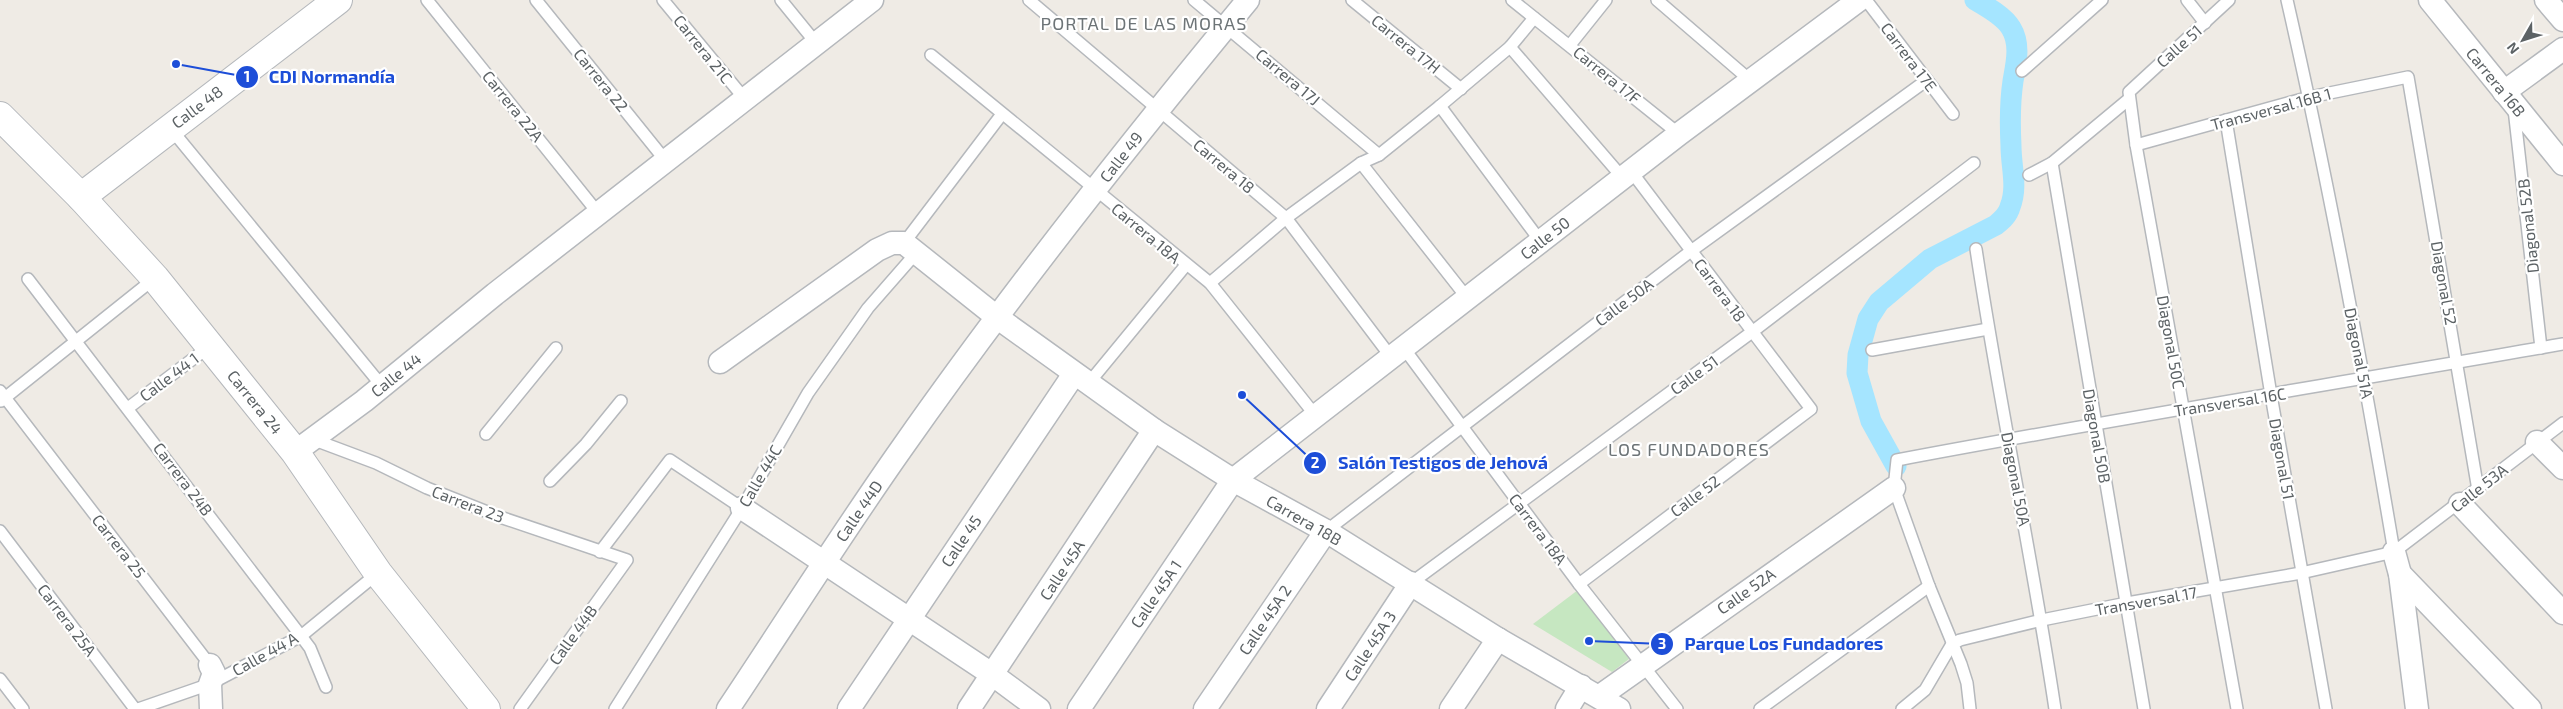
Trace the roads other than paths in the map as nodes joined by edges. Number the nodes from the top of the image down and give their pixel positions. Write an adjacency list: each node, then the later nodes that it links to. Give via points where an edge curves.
1 (338, 0): 46 (street, Calle 48)
2 (427, 0): 59 (lane, Carrera 22A)
3 (536, 0): 50 (lane, Carrera 22)
4 (663, 0): 38 (lane, Carrera 21C)
5 (781, 0): 26 (lane)
6 (872, 0): 26 (street, Calle 44)
7 (1029, 0): 41 (lane, Carrera 18)
8 (1194, 0): 25 (lane, Carrera 17J)
9 (1248, 0): 25 (street, Calle 49)
10 (1352, 0): 35 (lane, Carrera 17H)
11 (1512, 0): 22 (lane, Carrera 17F)
12 (1606, 0): 27 (lane)
13 (1657, 0): 34 (lane)
14 (1859, 0): 34 (street, Calle 50)
15 (1866, 0): 33 (lane, Carrera 17E)
16 (2102, 0): 31 (lane)
17 (2187, 0): 24 (lane)
18 (2229, 0): 24 (lane, Calle 51)
19 (2287, 0): 37 (lane, Diagonal 51A)
20 (2546, 0): 23 (street)
21 (2437, 2): 39 (street, Carrera 16B)
22 (1534, 18): 27 (lane, Carrera 17F); 28 (lane)
23 (2563, 20)
24 (2205, 23): 36 (lane, Calle 51)
25 (1226, 26): 41 (street, Calle 49); 49 (lane, Carrera 17J)
26 (816, 43): 38 (street, Calle 44)
27 (1570, 45): 47 (lane, Carrera 17F)
28 (1510, 47): 35 (lane); 55 (lane, Carrera 18)
29 (2563, 49): 39 (street)
30 (931, 55): 42 (lane, Carrera 18A)
31 (2022, 71)
32 (2408, 77): 37 (lane, Transversal 16B 1); 80 (lane, Diagonal 52)
33 (1927, 80): 43 (lane, Carrera 17E); 64 (lane, Calle 50A)
34 (1751, 81): 47 (street, Calle 50)
35 (1461, 89): 40 (lane)
36 (2129, 96): 48 (lane, Diagonal 50C); 53 (lane, Calle 51)
37 (2310, 97): 45 (lane, Transversal 16B 1); 82 (lane, Diagonal 51A)
38 (744, 98): 50 (street, Calle 44)
39 (2509, 99): 54 (street, Carrera 16B); 77 (lane, Diagonal 52B)
40 (1440, 106): 49 (lane); 61 (lane)
41 (1157, 110): 57 (street, Calle 49); 60 (lane, Carrera 18)
42 (1002, 114): 57 (lane, Carrera 18A); 62 (lane, Calle 44C)
43 (1952, 114)
44 (0, 116): 58 (street, Carrera 24)
45 (2226, 120): 48 (lane, Transversal 16B 1); 85 (lane, Diagonal 51)
46 (170, 128): 58 (street, Calle 48); 84 (lane)
47 (1679, 134): 55 (street, Calle 50)
48 (2136, 145): 90 (lane, Diagonal 50C)
49 (1380, 155): 51 (lane)
50 (665, 160): 59 (street, Calle 44)
51 (1361, 163): 60 (lane); 69 (lane)
52 (1974, 163): 72 (lane, Calle 51)
53 (2052, 163): 56 (lane, Calle 51); 93 (lane, Diagonal 50B)
54 (2563, 164)
55 (1626, 174): 61 (street, Calle 50); 64 (lane, Carrera 18)
56 (2029, 175)
57 (1095, 190): 65 (lane, Carrera 18A); 70 (street, Calle 49)
58 (81, 197): 66 (street, Carrera 24)
59 (598, 213): 84 (street, Calle 44)
60 (1286, 218): 68 (lane); 79 (lane, Carrera 18)
61 (1541, 242): 69 (street, Calle 50)
62 (910, 248): 70 (street, Carrera 18B); 81 (street, via 892,243 877,250); 107 (lane, Calle 44C, via 808,393)
63 (1976, 249): 71 (lane, Diagonal 50A)
64 (1691, 251): 72 (lane, Carrera 18); 94 (lane, Calle 50A)
65 (1186, 265): 68 (lane, Carrera 18A); 83 (lane)
66 (155, 278): 73 (lane); 75 (street, Carrera 24)
67 (28, 279): 73 (lane, Carrera 24B)
68 (1210, 283): 91 (lane, Carrera 18A)
69 (1468, 300): 79 (street, Calle 50)
70 (998, 318): 83 (street, Carrera 18B); 112 (street, Calle 44D, via 903,446)
71 (1988, 329): 78 (lane); 97 (lane, Diagonal 50A)
72 (1752, 332): 89 (lane, Carrera 18); 105 (lane, Calle 51)
73 (78, 342): 86 (lane); 88 (lane, Carrera 24B)
74 (2563, 344): 77 (lane, Transversal 16C)
75 (210, 346): 88 (lane, Calle 44 1); 99 (street, Carrera 24)
76 (556, 348): 96 (lane)
77 (2542, 348): 80 (lane, Transversal 16C)
78 (1872, 350)
79 (1397, 352): 91 (street, Calle 50); 94 (lane, Carrera 18A)
80 (2457, 360): 82 (lane, Transversal 16C); 104 (lane, Diagonal 52)
81 (720, 362)
82 (2365, 378): 85 (lane, Transversal 16C); 113 (lane, Diagonal 51A)
83 (1081, 379): 95 (street, Carrera 18B); 122 (street, Calle 45)
84 (382, 386): 99 (street, Calle 44)
85 (2271, 396): 90 (lane, Transversal 16C); 115 (lane, Diagonal 51)
86 (2, 397): 128 (lane, Carrera 25)
87 (621, 400): 102 (lane, via 586,444)
88 (128, 408): 124 (lane, Carrera 24B)
89 (1811, 409): 117 (lane, Calle 52)
90 (2183, 409): 93 (lane, Transversal 16C); 119 (lane, Diagonal 50C)
91 (1315, 415): 101 (street, Calle 50)
92 (2563, 423): 98 (lane, Calle 53A)
93 (2095, 424): 97 (lane, Transversal 16C); 120 (lane, Diagonal 50B)
94 (1461, 426): 105 (lane, Carrera 18A); 109 (lane, Calle 50A)
95 (1154, 430): 101 (street, Carrera 18B); 129 (street, Calle 45A)
96 (486, 434)
97 (2008, 439): 103 (lane, Transversal 16C, via 1897,460); 123 (lane, Diagonal 50A)
98 (2538, 442): 100 (street); 104 (lane, Calle 53A)
99 (304, 446): 110 (lane, Carrera 23, via 376,463 426,488); 114 (street, Carrera 24)
100 (2563, 468)
101 (1233, 480): 109 (street, Carrera 18B); 143 (street, Calle 45A 1)
102 (550, 481)
103 (1894, 488): 118 (lane); 127 (street, Calle 52A)
104 (2478, 490): 106 (lane, Calle 53A)
105 (1520, 504): 116 (lane, Calle 51); 117 (lane, Carrera 18A)
106 (2460, 504): 113 (lane, Calle 53A); 121 (street)
107 (742, 508): 110 (lane, via 670,460); 112 (street); 138 (lane, Calle 44C)
108 (0, 531): 134 (lane, Carrera 25A)
109 (1326, 531): 116 (street, Carrera 18B); 144 (street, Calle 45A 2)
110 (600, 552): 111 (lane, Carrera 23)
111 (627, 560): 137 (lane, Calle 44B)
112 (824, 563): 122 (street); 139 (street, Calle 44D)
113 (2397, 563): 115 (lane, Transversal 17); 157 (street, Diagonal 51A); 158 (street)
114 (378, 573): 124 (lane, Calle 44 A); 136 (street, Carrera 24)
115 (2301, 573): 119 (lane, Transversal 17); 156 (lane, Diagonal 51)
116 (1411, 583): 125 (street, Carrera 18B); 145 (street, Calle 45A 3)
117 (1579, 584): 127 (lane, Carrera 18A)
118 (1929, 586): 126 (lane); 150 (lane)
119 (2216, 589): 120 (lane, Transversal 17); 155 (lane, Diagonal 50C)
120 (2127, 603): 123 (lane, Transversal 17); 154 (lane, Diagonal 50B)
121 (2563, 613)
122 (909, 619): 129 (street); 140 (street, Calle 45)
123 (2042, 620): 126 (lane, Transversal 17); 153 (lane, Diagonal 50A)
124 (301, 636): 128 (lane, Calle 44 A); 131 (lane, Carrera 24B, via 310,648)
125 (1498, 639): 132 (street, Carrera 18B); 146 (street)
126 (1952, 644): 151 (lane, via 1925,690); 152 (lane, via 1967,683)
127 (1642, 665): 132 (street, Calle 52A); 149 (lane, Carrera 18A)
128 (210, 674): 134 (lane, Calle 44 A); 135 (street)
129 (993, 675): 141 (street, Calle 45A); 142 (street)
130 (0, 679): 133 (lane)
131 (326, 687)
132 (1591, 691): 147 (street); 148 (street, Carrera 18B)
133 (23, 709)
134 (136, 709)
135 (212, 709)
136 (486, 709)
137 (520, 709)
138 (615, 709)
139 (728, 709)
140 (849, 709)
141 (969, 709)
142 (1039, 709)
143 (1079, 709)
144 (1205, 709)
145 (1328, 709)
146 (1451, 709)
147 (1566, 709)
148 (1619, 709)
149 (1677, 709)
150 (1760, 709)
151 (1902, 709)
152 (1970, 709)
153 (2055, 709)
154 (2144, 709)
155 (2237, 709)
156 (2326, 709)
157 (2417, 709)
158 (2530, 709)

